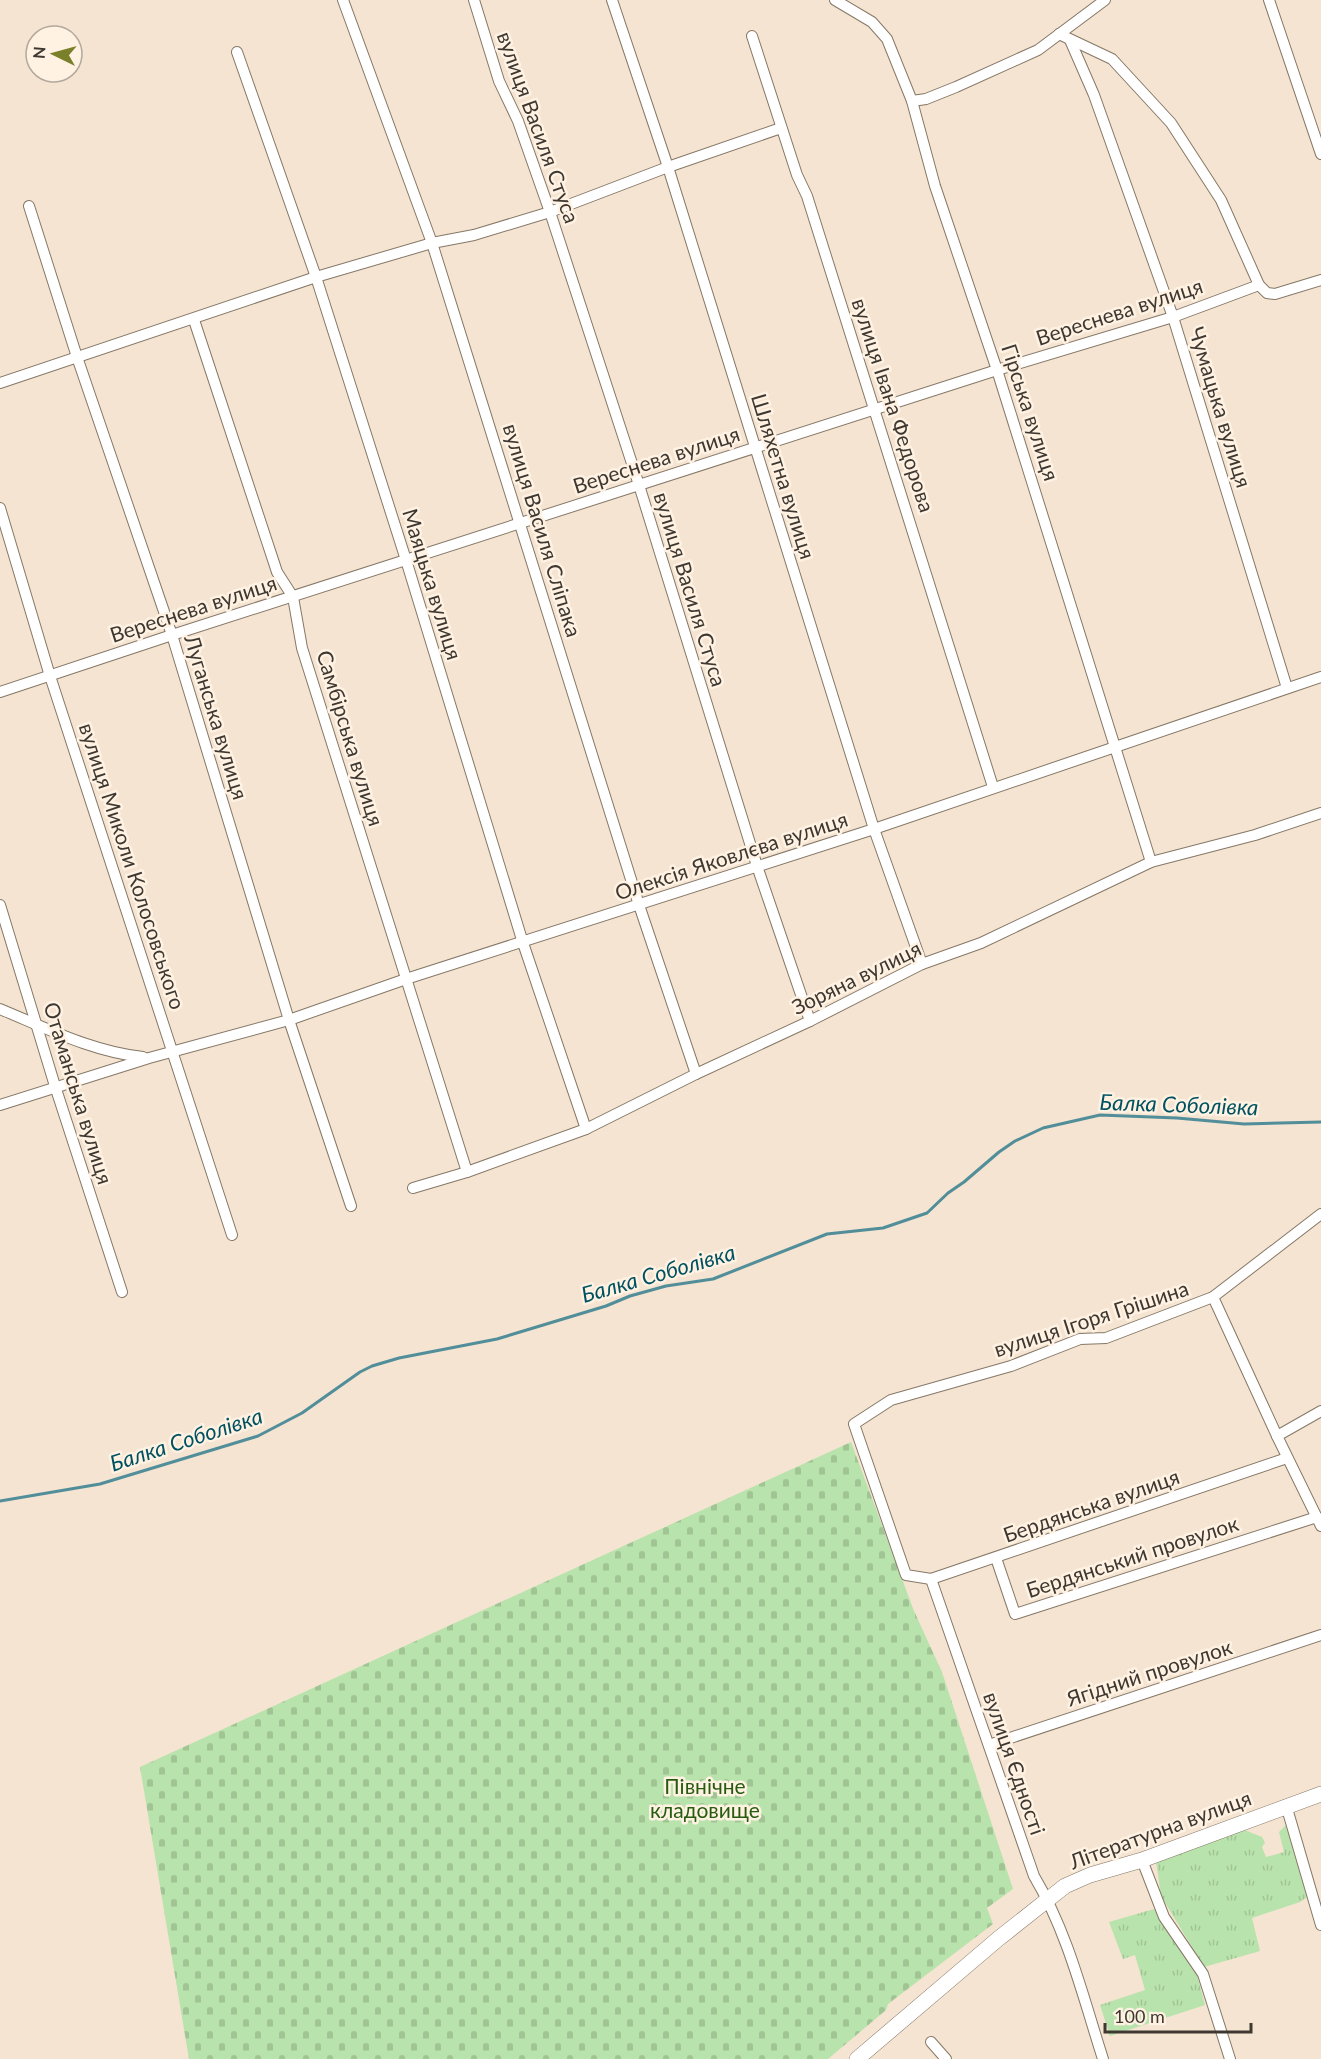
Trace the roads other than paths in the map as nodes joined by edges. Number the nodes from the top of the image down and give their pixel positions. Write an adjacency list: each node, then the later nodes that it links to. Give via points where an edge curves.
1 (343, 0): 17 (street, вулиця Василя Сліпака)
2 (474, 0): 16 (street, вулиця Василя Стуса, via 499,81 518,122)
3 (612, 0): 14 (street, Шляхетна вулиця)
4 (835, 0): 11 (street, Гірська вулиця, via 872,22 887,39)
5 (1105, 0): 7 (street)
6 (1269, 0): 13 (street)
7 (1059, 33): 9 (street); 11 (street, via 1038,50)
8 (752, 36): 12 (street, вулиця Івана Федорова)
9 (1070, 40): 20 (street, via 1112,60 1171,123 1221,200); 21 (street, Чумацька вулиця, via 1094,95)
10 (237, 52): 18 (street, Маяцька вулиця)
11 (912, 102): 24 (street, Гірська вулиця, via 935,186)
12 (781, 128): 14 (street); 26 (street, вулиця Івана Федорова, via 807,196)
13 (1321, 154)
14 (668, 167): 16 (street); 27 (street, Шляхетна вулиця)
15 (29, 206): 23 (street, Луганська вулиця)
16 (549, 212): 17 (street, via 474,235); 28 (street, вулиця Василя Стуса)
17 (432, 243): 18 (street); 30 (street, вулиця Василя Сліпака)
18 (316, 278): 22 (street); 31 (street, Маяцька вулиця)
19 (1321, 280): 20 (street, via 1275,294)
20 (1259, 285): 21 (street, Вереснева вулиця)
21 (1173, 317): 24 (street, Вереснева вулиця); 36 (street, Чумацька вулиця)
22 (194, 320): 23 (street); 32 (street, Самбірська вулиця, via 277,572)
23 (77, 357): 25 (street); 33 (street, Луганська вулиця)
24 (997, 370): 26 (street, Вереснева вулиця); 38 (street, Гірська вулиця)
25 (0, 383)
26 (875, 409): 27 (street, Вереснева вулиця); 39 (street, вулиця Івана Федорова)
27 (755, 448): 28 (street, Вереснева вулиця); 41 (street, Шляхетна вулиця)
28 (639, 485): 30 (street, Вереснева вулиця); 43 (street, вулиця Василя Стуса)
29 (0, 508): 34 (street, вулиця Миколи Колосовського)
30 (521, 523): 31 (street, Вереснева вулиця); 45 (street, вулиця Василя Сліпака)
31 (406, 560): 32 (street, Вереснева вулиця); 46 (street, Маяцька вулиця)
32 (293, 597): 33 (street, Вереснева вулиця); 48 (street, Самбірська вулиця, via 302,648)
33 (172, 635): 34 (street, Вереснева вулиця); 50 (street, Луганська вулиця)
34 (50, 676): 37 (street, Вереснева вулиця); 53 (street, вулиця Миколи Колосовського)
35 (1321, 676): 36 (street, Олексія Яковлєва вулиця)
36 (1287, 688): 38 (street, Олексія Яковлєва вулиця)
37 (0, 692)
38 (1115, 747): 39 (street, Олексія Яковлєва вулиця); 42 (street, Гірська вулиця)
39 (993, 787): 41 (street, Олексія Яковлєва вулиця)
40 (1321, 813): 42 (street, Зоряна вулиця)
41 (874, 829): 43 (street, Олексія Яковлєва вулиця); 47 (street, Шляхетна вулиця)
42 (1151, 862): 47 (street, Зоряна вулиця, via 981,943)
43 (757, 866): 45 (street, Олексія Яковлєва вулиця); 51 (street, вулиця Василя Стуса)
44 (0, 905): 52 (street, Отаманська вулиця)
45 (639, 905): 46 (street, Олексія Яковлєва вулиця); 55 (street, вулиця Василя Сліпака)
46 (523, 943): 48 (street, Олексія Яковлєва вулиця); 58 (street, Маяцька вулиця)
47 (922, 964): 51 (street, Зоряна вулиця)
48 (406, 979): 50 (street, Олексія Яковлєва вулиця); 59 (street, Самбірська вулиця)
49 (0, 1009): 52 (street)
50 (289, 1020): 53 (street, Олексія Яковлєва вулиця); 61 (street, Луганська вулиця)
51 (810, 1021): 55 (street, Зоряна вулиця)
52 (38, 1025): 54 (street, via 118,1054); 56 (street, Отаманська вулиця)
53 (174, 1051): 54 (street, Олексія Яковлєва вулиця); 63 (street, вулиця Миколи Колосовського)
54 (149, 1058): 56 (street, Олексія Яковлєва вулиця)
55 (696, 1074): 58 (street, Зоряна вулиця)
56 (55, 1086): 57 (street, Олексія Яковлєва вулиця); 64 (street, Отаманська вулиця)
57 (0, 1105)
58 (586, 1129): 59 (street, Зоряна вулиця)
59 (467, 1172): 60 (street, Зоряна вулиця)
60 (413, 1188)
61 (351, 1206)
62 (1321, 1214): 65 (street, вулиця Ігоря Грішина)
63 (232, 1235)
64 (122, 1292)
65 (1213, 1298): 67 (street); 71 (street, вулиця Ігоря Грішина, via 1106,1338 1080,1339 1011,1366 891,1400 854,1424)
66 (1321, 1412): 67 (street)
67 (1277, 1436): 68 (street)
68 (1287, 1458): 69 (street); 70 (street, Бердянська вулиця)
69 (1319, 1521): 70 (street, Бердянський провулок, via 1015,1614)
70 (996, 1558): 72 (street, Бердянська вулиця)
71 (906, 1575): 72 (street, Бердянська вулиця)
72 (931, 1579): 74 (street, вулиця Єдності)
73 (1321, 1635): 74 (street, Ягідний провулок)
74 (989, 1745): 78 (street, вулиця Єдності, via 1034,1876)
75 (1321, 1794): 76 (street, Літературна вулиця)
76 (1286, 1805): 77 (street, Літературна вулиця); 79 (street)
77 (1142, 1860): 78 (street, Літературна вулиця, via 1090,1875); 84 (street, via 1164,1917 1203,1974)
78 (1047, 1898): 81 (street, Літературна вулиця); 83 (street, вулиця Єдності, via 1064,1933)
79 (1321, 1925)
80 (931, 2042): 82 (street)
81 (857, 2059)
82 (946, 2059)
83 (1103, 2059)
84 (1230, 2059)

